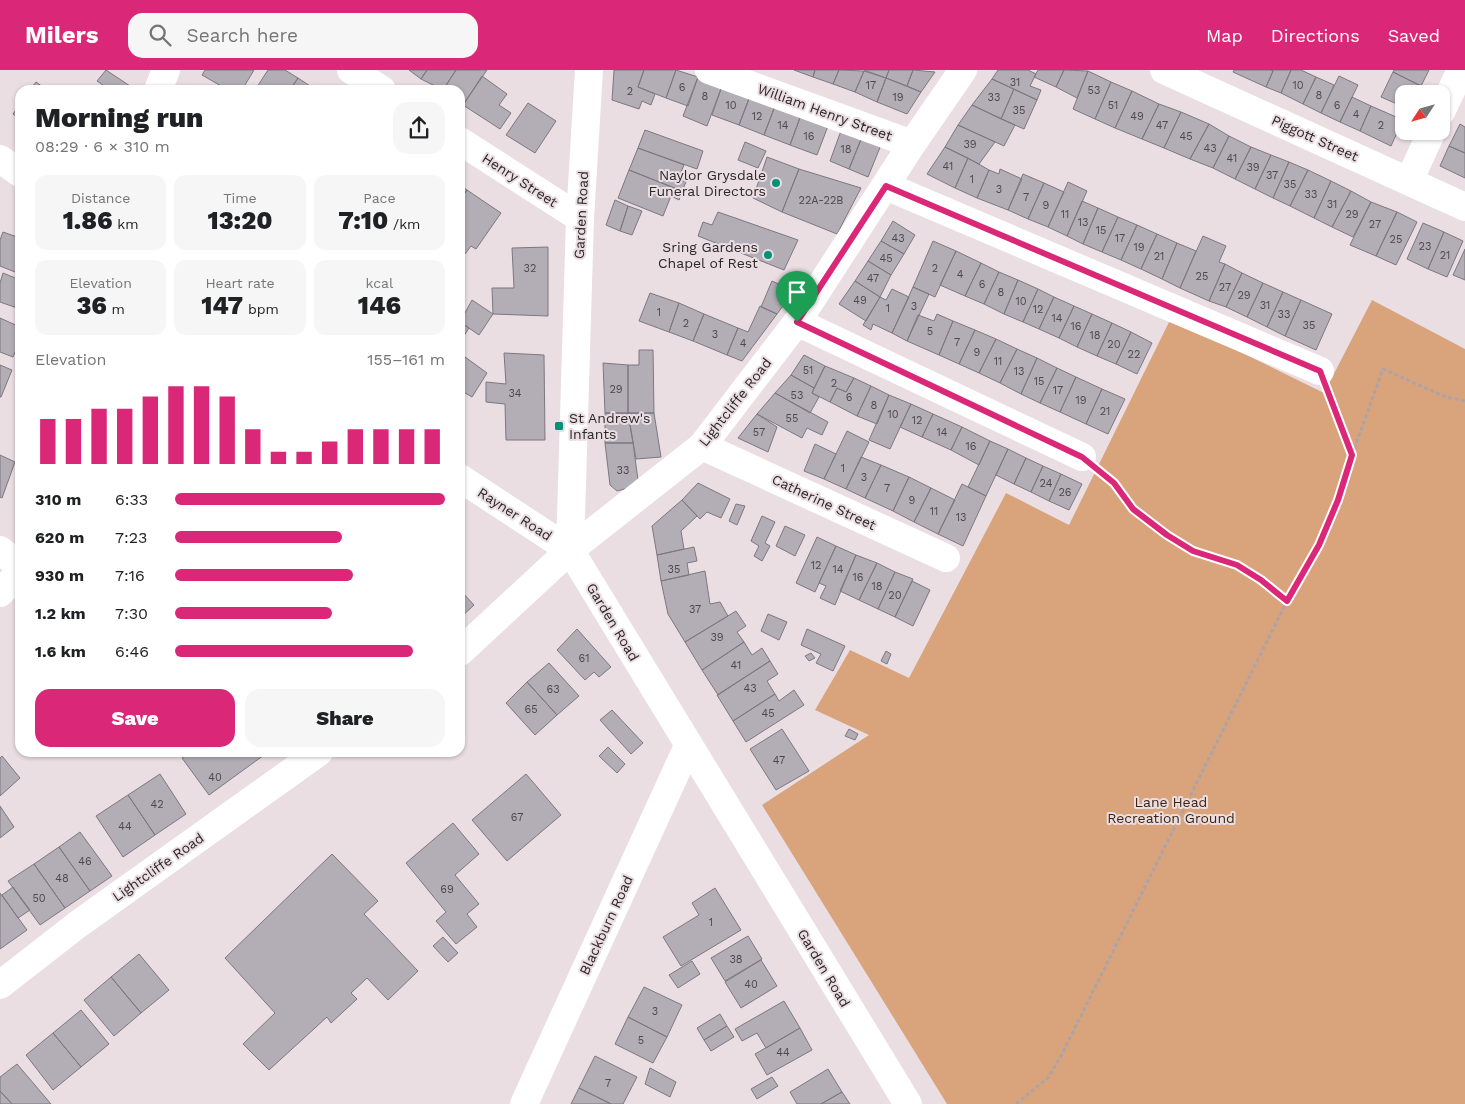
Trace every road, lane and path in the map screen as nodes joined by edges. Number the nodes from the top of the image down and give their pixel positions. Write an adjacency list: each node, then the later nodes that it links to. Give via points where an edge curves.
1 (166, 70): 8 (street)
2 (351, 70): 9 (street)
3 (589, 70): 19 (street, Garden Road)
4 (709, 70): 13 (street, William Henry Street)
5 (963, 70): 13 (street, Lightcliffe Road)
6 (1164, 70): 16 (street, Piggott Street)
7 (1461, 70): 10 (street)
8 (160, 85)
9 (374, 85)
10 (1450, 93)
11 (1428, 140): 16 (street)
12 (465, 144): 19 (street, Henry Street)
13 (912, 144): 17 (street, Lightcliffe Road)
14 (0, 158): 15 (street)
15 (15, 169)
16 (1409, 181): 18 (street, Piggott Street)
17 (886, 186): 20 (street, Lightcliffe Road); 21 (street)
18 (1465, 207)
19 (580, 218): 28 (street, Garden Road)
20 (797, 322): 23 (street, Lightcliffe Road); 25 (street)
21 (1320, 371): 24 (path)
22 (1465, 401): 24 (path, via 1383,370)
23 (702, 446): 28 (street, Lightcliffe Road); 29 (street, Catherine Street)
24 (1352, 455): 33 (path, via 1319,545)
25 (1082, 457): 33 (path, via 1114,483 1133,509 1167,535 1193,551 1237,565)
26 (465, 481): 28 (street, Rayner Road)
27 (0, 550): 30 (street)
28 (570, 550): 34 (street, Lightcliffe Road); 35 (street, Garden Road)
29 (946, 558)
30 (15, 562)
31 (15, 577): 32 (street)
32 (0, 593)
33 (1287, 601): 40 (path, via 1061,1056 1048,1078)
34 (465, 647)
35 (688, 746): 38 (street, Blackburn Road); 39 (street, Garden Road)
36 (312, 757): 37 (street, Lightcliffe Road, via 77,925)
37 (0, 985)
38 (524, 1104)
39 (908, 1104)
40 (1016, 1104)

